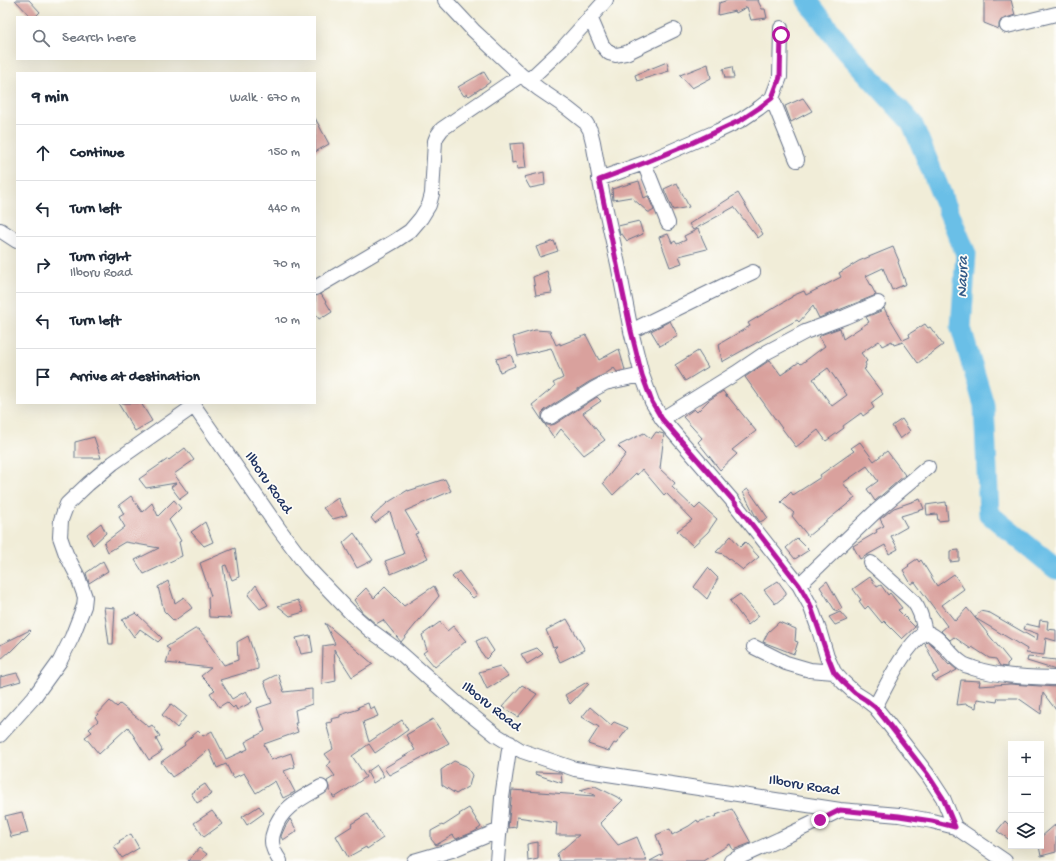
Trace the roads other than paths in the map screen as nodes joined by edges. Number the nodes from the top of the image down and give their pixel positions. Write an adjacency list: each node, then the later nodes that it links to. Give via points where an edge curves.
1 (445, 0): 8 (street)
2 (602, 2): 4 (street)
3 (1056, 14): 5 (street)
4 (590, 17): 7 (street, via 602,45 608,53 616,56); 8 (street, via 562,49)
5 (1007, 26)
6 (781, 28): 9 (street, via 780,77)
7 (674, 30)
8 (524, 78): 12 (street, via 586,123 593,142); 17 (street, via 442,129 435,141 429,205 410,230)
9 (772, 98): 10 (street); 11 (street, via 741,120)
10 (796, 160)
11 (644, 163): 12 (street); 13 (street)
12 (599, 180): 19 (street)
13 (668, 223)
14 (0, 230): 15 (street)
15 (16, 239)
16 (753, 272): 19 (street)
17 (316, 287)
18 (878, 303): 23 (street, via 805,332 767,352)
19 (631, 331): 20 (street)
20 (642, 375): 22 (street, via 605,383); 23 (street, via 652,402)
21 (193, 404): 32 (street, via 114,463 67,504 61,520 60,537 85,597 84,606 60,661 34,697); 33 (street, Ilboru Road, via 309,569 370,630 396,649 460,706)
22 (550, 417)
23 (662, 419): 26 (street, via 732,499)
24 (928, 466): 26 (street, via 874,513)
25 (871, 563): 27 (street, via 913,601 922,616)
26 (799, 585): 29 (street, via 810,604)
27 (925, 632): 30 (street, via 935,636 963,664 980,670 999,675); 31 (street, via 905,655)
28 (754, 647): 29 (street, via 786,663 810,670)
29 (834, 672): 31 (street, via 855,693)
30 (1056, 678)
31 (875, 707): 36 (street, via 928,775 943,798)
32 (0, 736)
33 (510, 743): 35 (street, Ilboru Road, via 522,751 575,769); 37 (street)
34 (321, 787): 38 (street, via 287,809 276,823 272,841 273,849)
35 (840, 810): 36 (street, Ilboru Road, via 899,816); 41 (street)
36 (955, 827): 42 (street, Ilboru Road)
37 (500, 830): 39 (street, via 452,850); 40 (street)
38 (280, 861)
39 (414, 861)
40 (497, 861)
41 (731, 861)
42 (1005, 861)

